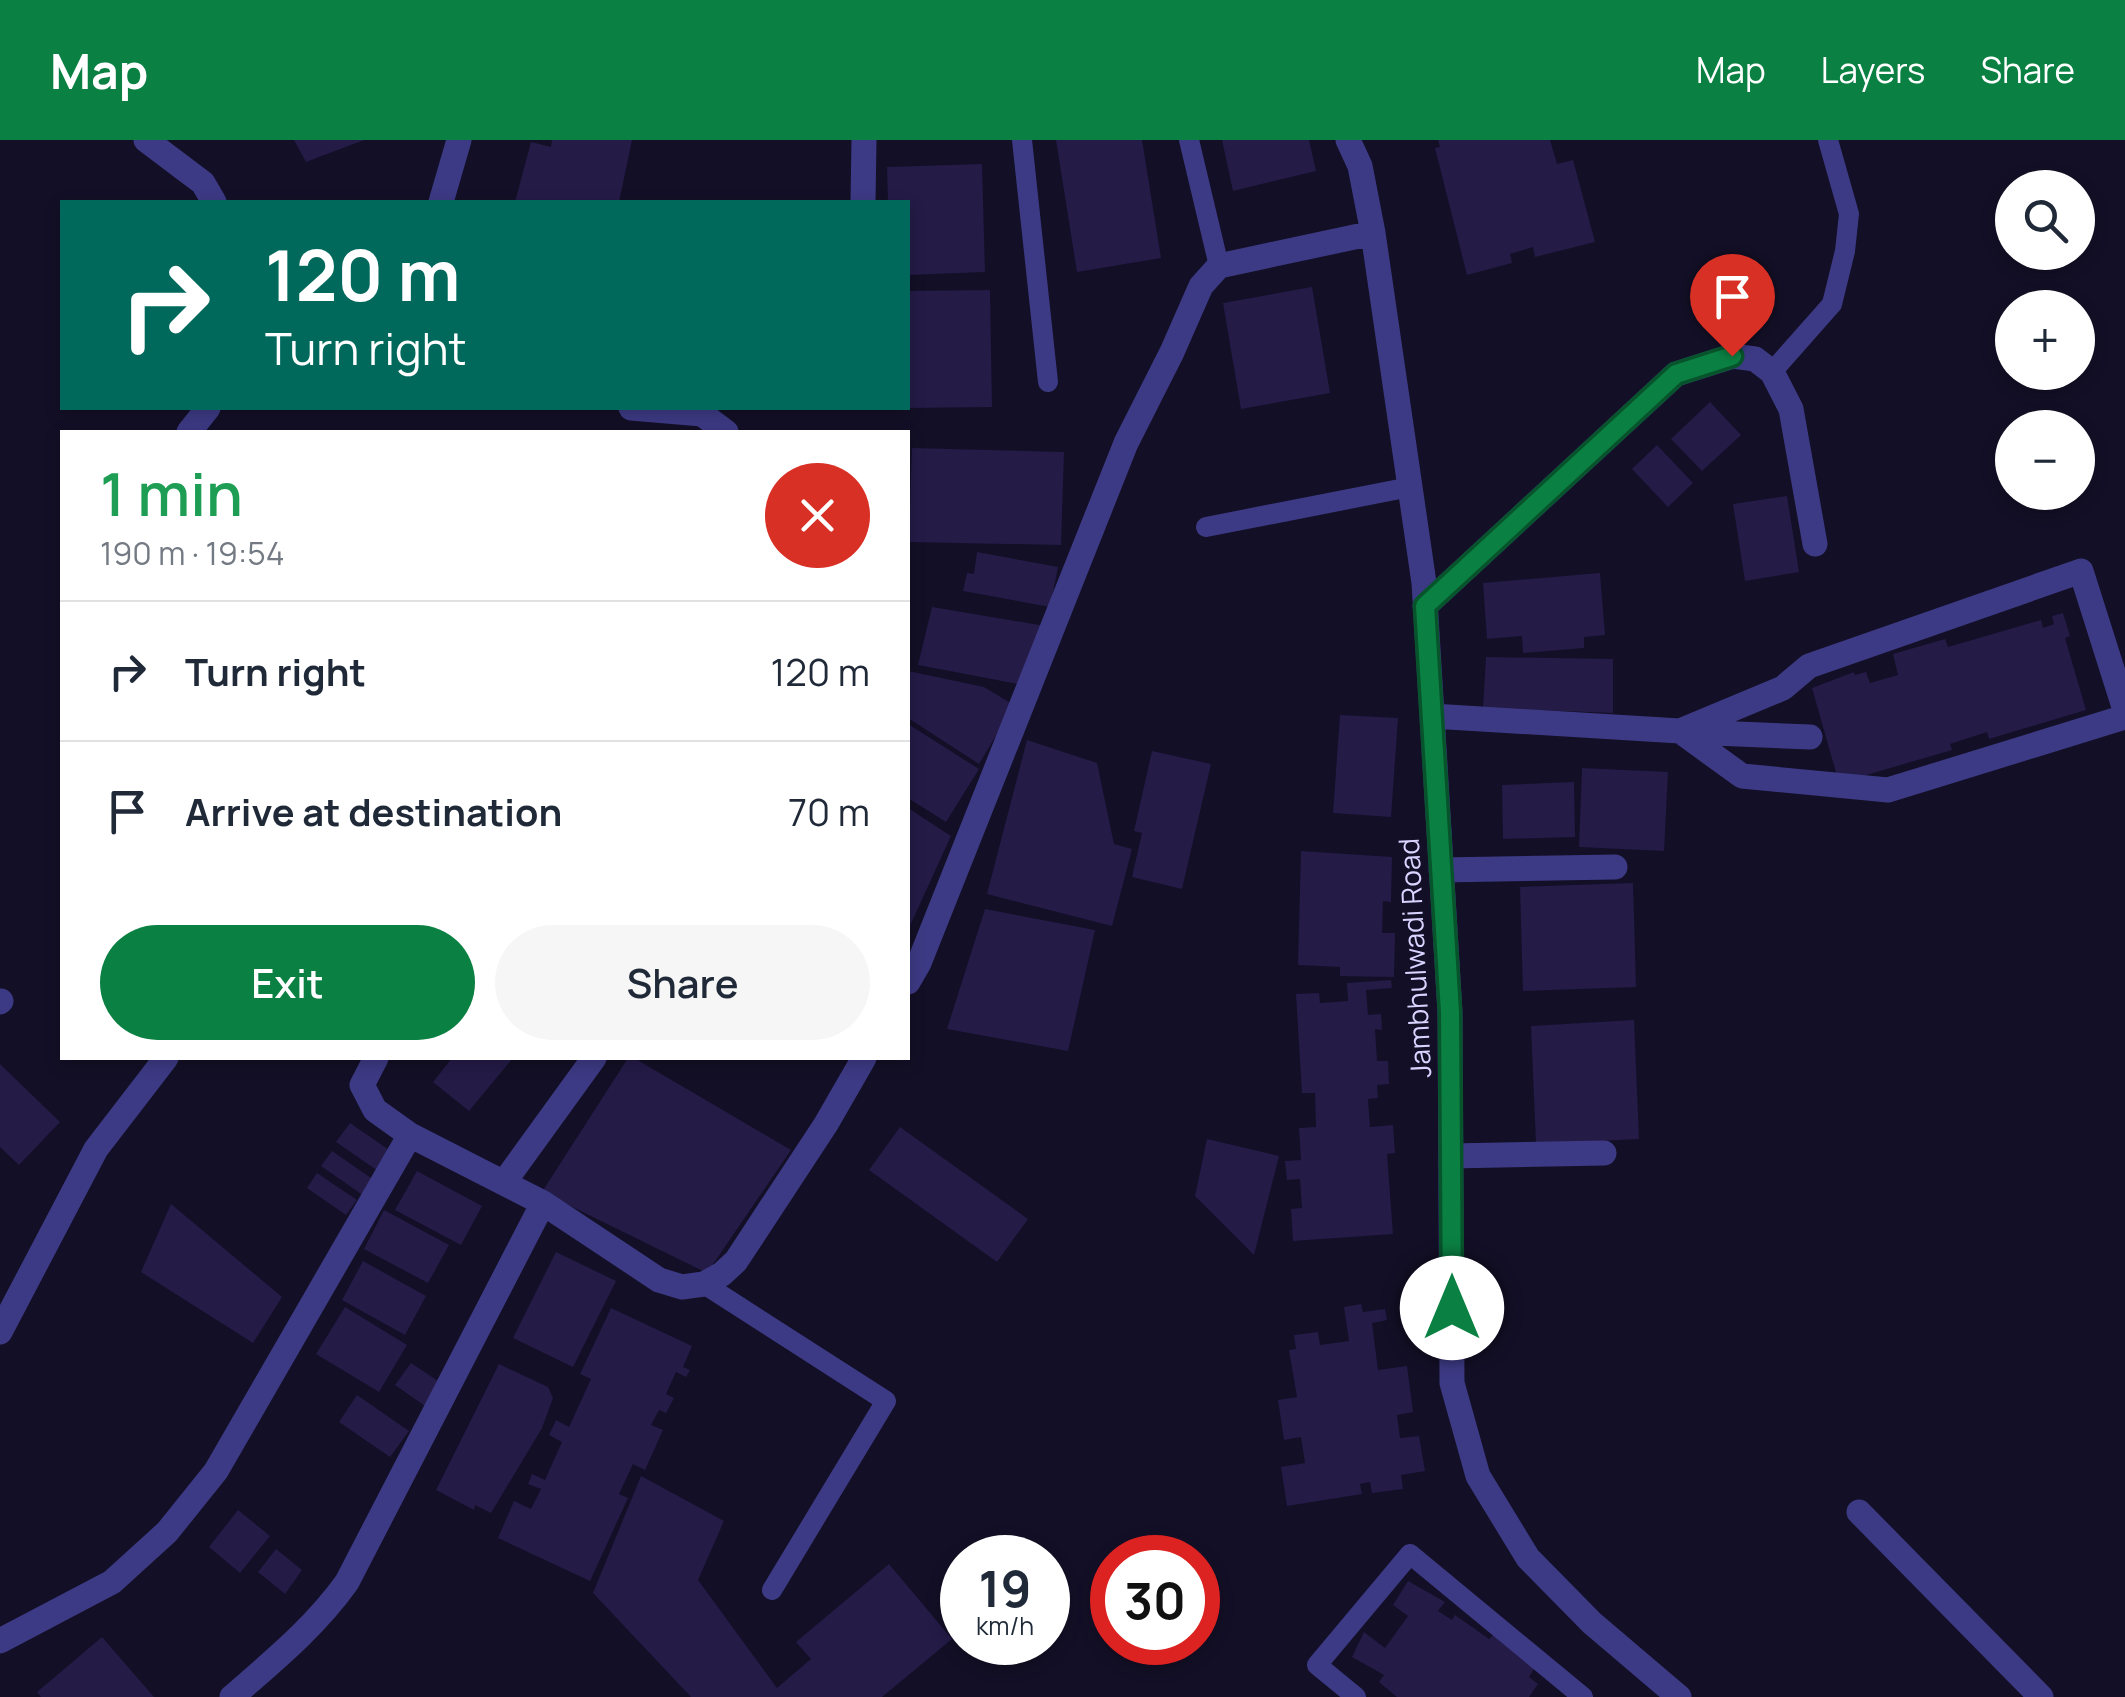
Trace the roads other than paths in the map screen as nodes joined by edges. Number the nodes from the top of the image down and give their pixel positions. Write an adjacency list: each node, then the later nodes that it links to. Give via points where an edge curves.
1 (146, 140): 8 (street, via 203,184)
2 (460, 140): 9 (street)
3 (864, 140): 10 (street)
4 (1022, 140): 14 (lane)
5 (1189, 140): 12 (lane)
6 (1348, 140): 11 (street, Jambhulwadi Road)
7 (1828, 140): 13 (lane, via 1849,214 1832,304)
8 (213, 200)
9 (442, 200)
10 (863, 200)
11 (1373, 233): 12 (street); 19 (street, Jambhulwadi Road)
12 (1219, 266): 29 (street, via 1201,286 1126,443)
13 (1772, 372): 21 (street, via 1791,408); 22 (street, via 1755,359 1732,356 1676,374)
14 (1048, 382)
15 (206, 410): 17 (street)
16 (655, 410): 18 (street, via 702,414)
17 (191, 430)
18 (723, 430)
19 (1410, 487): 20 (lane); 22 (street, Jambhulwadi Road)
20 (1206, 527)
21 (1815, 544)
22 (1425, 606): 24 (street, Jambhulwadi Road)
23 (2125, 714): 25 (street, via 1888,790 1742,776); 25 (street, via 2082,571 1810,666 1783,688)
24 (1432, 716): 25 (street); 28 (street, Jambhulwadi Road)
25 (1680, 731): 26 (street)
26 (1810, 738)
27 (1615, 866): 28 (street)
28 (1441, 870): 36 (street, Jambhulwadi Road)
29 (910, 978)
30 (164, 1060): 40 (street, via 96,1149)
31 (375, 1060): 34 (street, via 362,1085 375,1110)
32 (593, 1060): 37 (street)
33 (863, 1060): 39 (street, via 736,1261)
34 (410, 1135): 37 (street); 43 (street, via 216,1471 167,1532 112,1582)
35 (1604, 1153): 36 (street)
36 (1451, 1156): 47 (street, Jambhulwadi Road, via 1452,1383 1478,1476 1528,1558)
37 (504, 1181): 38 (street)
38 (543, 1203): 39 (street, via 659,1280); 44 (street, via 346,1582 329,1607)
39 (704, 1284): 42 (lane, via 886,1401)
40 (0, 1332)
41 (1859, 1512): 48 (street)
42 (772, 1590)
43 (0, 1641)
44 (232, 1697)
45 (1356, 1697): 46 (lane, via 1316,1664 1410,1554)
46 (1584, 1697)
47 (1679, 1697)
48 (2041, 1697)

